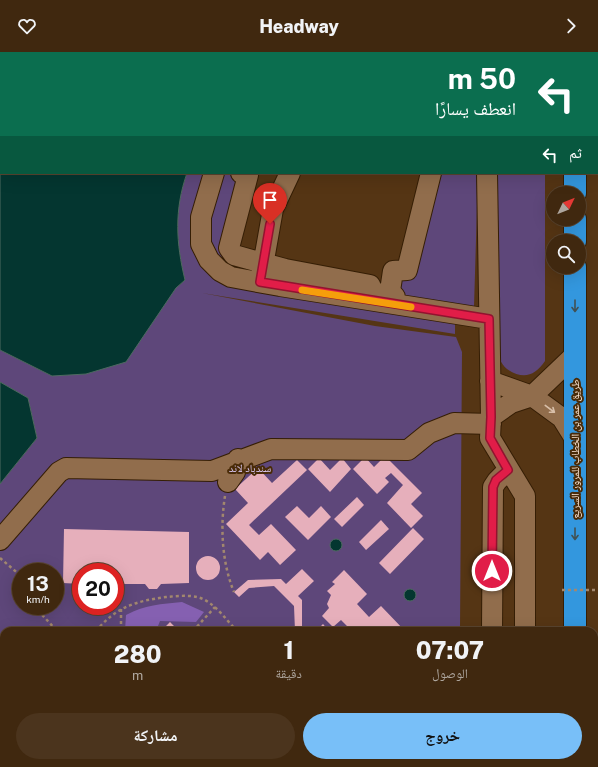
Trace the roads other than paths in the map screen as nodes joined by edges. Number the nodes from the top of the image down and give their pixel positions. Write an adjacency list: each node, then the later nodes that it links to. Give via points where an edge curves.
1 (214, 174): 9 (street, via 201,217 201,244 209,260 220,271 231,277)
2 (244, 174): 4 (street, via 248,175 229,248 234,255 285,269 370,285 373,292 395,297 390,291 393,271 407,270)
3 (290, 174): 9 (street, via 273,209)
4 (431, 174)
5 (487, 174): 10 (street)
6 (575, 174): 7 (highway)
7 (575, 186)
8 (575, 274): 11 (highway, طريق عمر بن الخطاب للمرور السريع, one-way to 11)
9 (260, 282): 10 (street)
10 (489, 319): 12 (street)
11 (575, 355): 13 (street); 15 (highway, طريق عمر بن الخطاب للمرور السريع)
12 (490, 381): 13 (street); 14 (street)
13 (532, 396): 14 (street, via 511,404); 15 (street, one-way to 15, via 562,418)
14 (491, 420): 16 (street, via 454,422 429,433 408,450 271,448); 17 (street, via 490,438)
15 (575, 440): 22 (highway, طريق عمر بن الخطاب للمرور السريع, one-way to 22)
16 (238, 459): 18 (street, via 235,472); 19 (street, via 212,471 66,468 59,472)
17 (508, 470): 20 (street, via 496,480 493,487); 21 (street, via 525,496)
18 (228, 482)
19 (0, 540)
20 (492, 627)
21 (525, 627)
22 (576, 627)

